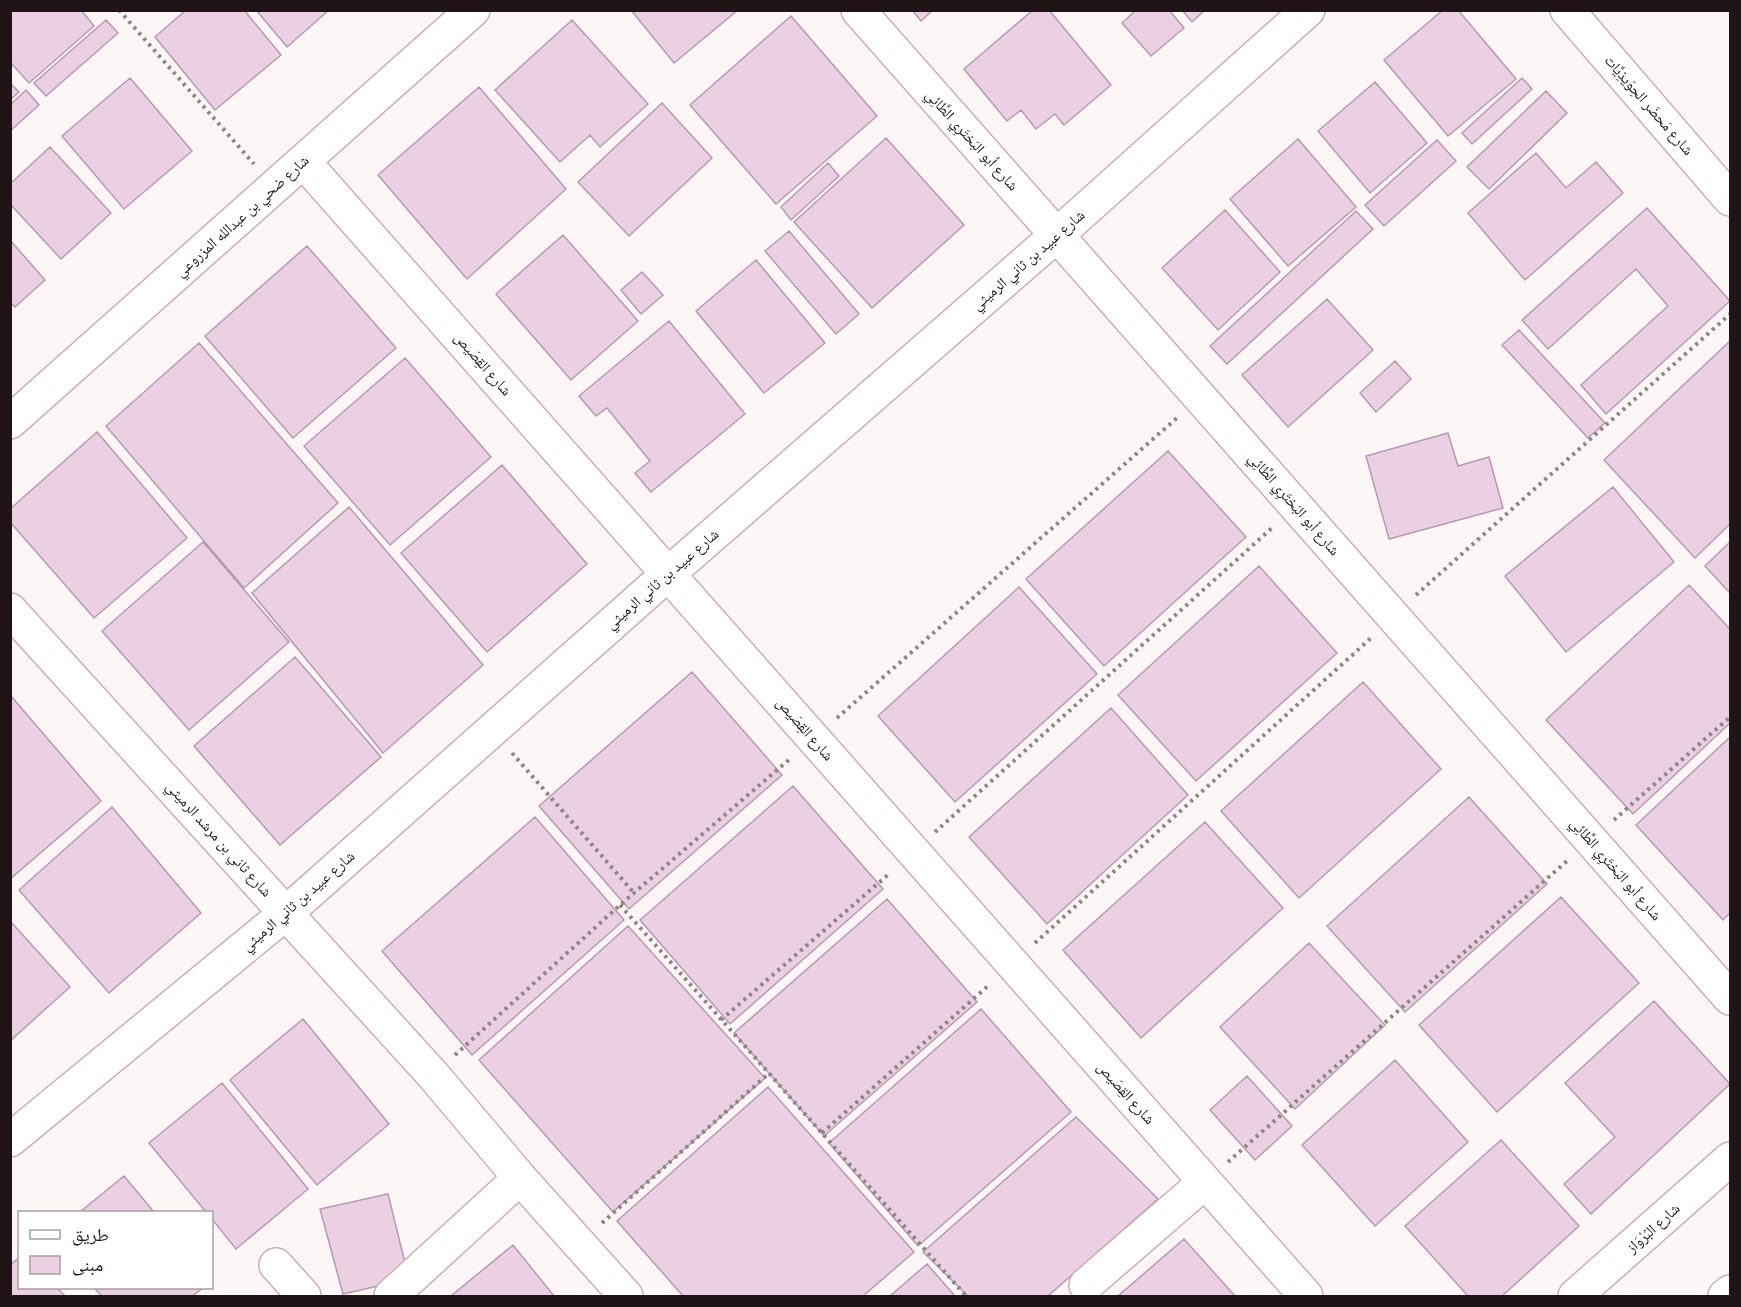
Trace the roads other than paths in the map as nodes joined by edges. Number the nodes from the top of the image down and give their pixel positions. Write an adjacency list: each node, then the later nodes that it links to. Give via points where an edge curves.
1 (473, 10): 5 (street, شارع ضحي بن عبدالله المزروعي)
2 (858, 10): 7 (street, شارع أبو البَختَرِي الطَّائِي)
3 (1308, 10): 7 (street, شارع عبيد بن ثاني الرميثي)
4 (1567, 10): 6 (street, شارع مَحضَر الحِوَيذِيَّات)
5 (303, 161): 8 (street, شارع ضحي بن عبدالله المزروعي); 9 (street, شارع القِصَيص)
6 (1731, 199)
7 (1057, 235): 9 (street, شارع عبيد بن ثاني الرميثي); 12 (street, شارع أبو البَختَرِي الطَّائِي)
8 (10, 422)
9 (668, 574): 11 (street, شارع عبيد بن ثاني الرميثي); 16 (street, شارع القِصَيص)
10 (10, 610): 11 (street, شارع ثاني بن مرشد الرميثي)
11 (286, 913): 13 (street, شارع عبيد بن ثاني الرميثي); 15 (street, شارع ثاني بن مرشد الرميثي)
12 (1731, 998)
13 (10, 1140)
14 (1731, 1159): 24 (street, شارع البُرْوَاز)
15 (520, 1178): 21 (street); 22 (street, شارع ثاني بن مرشد الرميثي)
16 (1205, 1182): 18 (street); 23 (street, شارع القِصَيص)
17 (276, 1265): 20 (street)
18 (1086, 1285)
19 (1731, 1292): 25 (street)
20 (304, 1296)
21 (391, 1296)
22 (626, 1296)
23 (1306, 1296)
24 (1575, 1296)
25 (1725, 1296)

